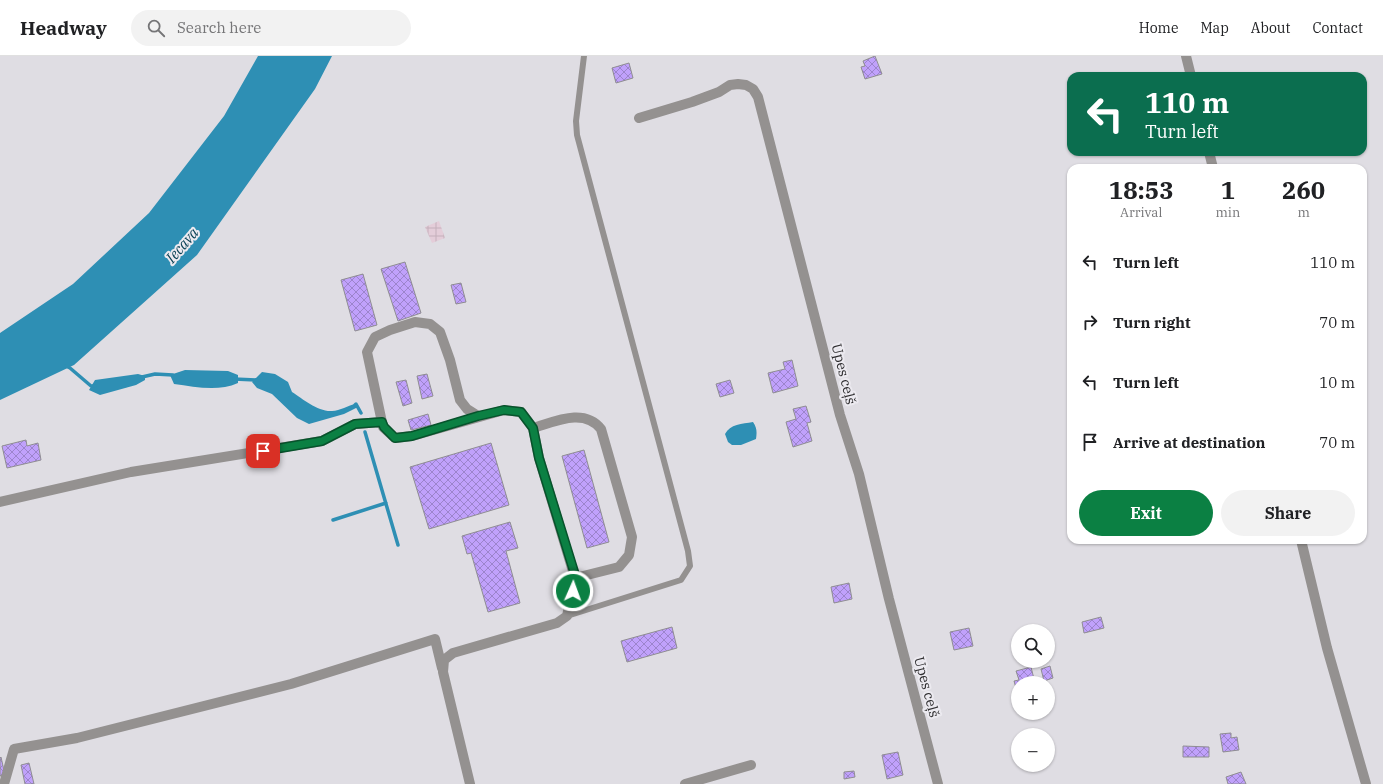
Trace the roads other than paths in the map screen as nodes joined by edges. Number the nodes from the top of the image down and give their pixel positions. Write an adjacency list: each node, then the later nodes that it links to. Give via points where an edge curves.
1 (584, 56): 11 (lane, via 576,122 577,135 690,566 681,580)
2 (1186, 56): 3 (street)
3 (1190, 72)
4 (639, 118): 17 (street, Upes ceļš, via 692,102 730,85 746,85 758,97 840,415 859,474)
5 (478, 416): 6 (street, via 412,436 395,438); 6 (street, via 467,409 460,400 440,332 430,324 415,322 375,337 367,352); 7 (street, via 504,410 521,412)
6 (382, 422): 8 (street, via 355,424 322,441 131,472)
7 (533, 428): 10 (street, via 539,458); 10 (street, via 571,417 584,418 596,423 601,429 632,537 629,555 619,566)
8 (0, 502)
9 (1302, 544): 18 (street, via 1327,648)
10 (576, 578): 11 (street)
11 (567, 616): 12 (street, via 558,623 453,653 444,660)
12 (443, 672): 14 (street, via 435,639 291,684 77,738 14,749); 15 (street)
13 (751, 765): 16 (street)
14 (4, 784)
15 (470, 784)
16 (685, 784)
17 (938, 784)
18 (1366, 784)

